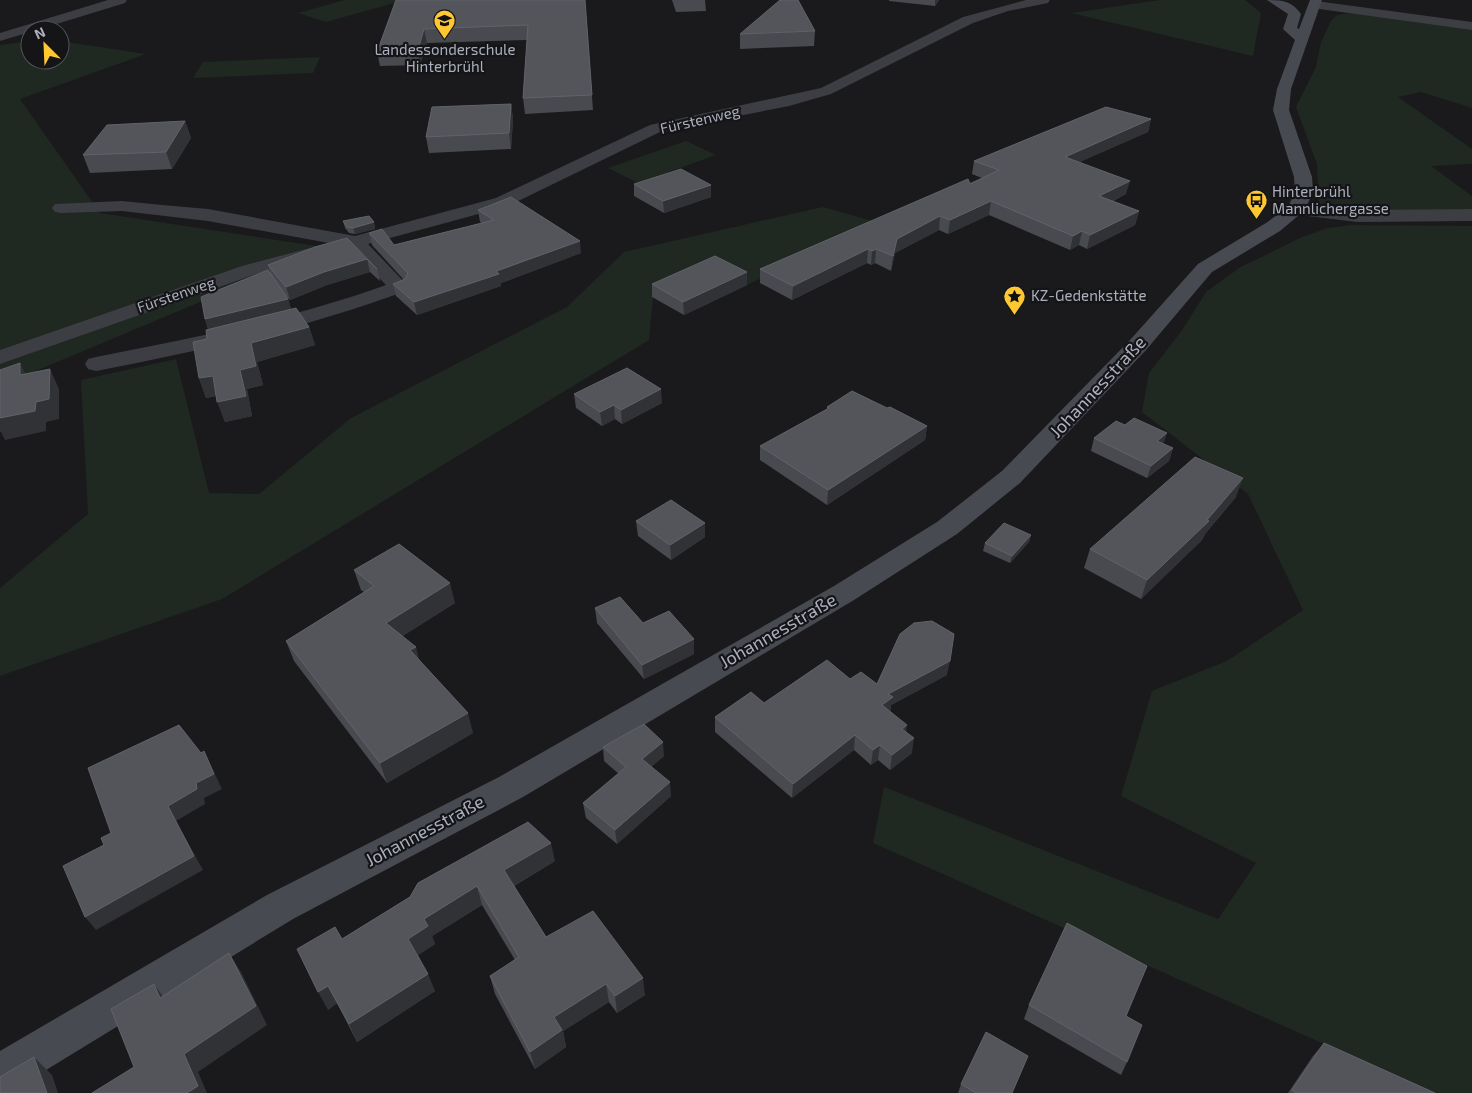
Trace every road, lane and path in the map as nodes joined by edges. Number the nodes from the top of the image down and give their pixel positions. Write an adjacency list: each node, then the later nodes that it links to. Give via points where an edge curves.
1 (121, 0): 7 (street)
2 (1044, 0): 12 (street, Fürstenweg, via 968,20 826,91 656,128 502,202)
3 (1273, 0): 8 (main road, via 1291,8 1295,14 1290,29)
4 (1284, 0): 5 (main road)
5 (1316, 3): 6 (street); 8 (main road)
6 (1472, 26)
7 (0, 37)
8 (1301, 38): 10 (main road, via 1284,89 1281,110 1303,176 1304,192)
9 (61, 208): 12 (street, Fürstenweg, via 122,206 208,215)
10 (1296, 210): 11 (street, via 1358,216); 15 (main road, Johannesstraße, via 1274,227 1205,268 1043,446 1011,477 947,528 844,593 520,782 280,907)
11 (1472, 215)
12 (355, 242): 13 (street, Fürstenweg, via 249,270); 14 (street, via 399,287 335,310 220,340)
13 (0, 357)
14 (96, 364)
15 (0, 1074)

